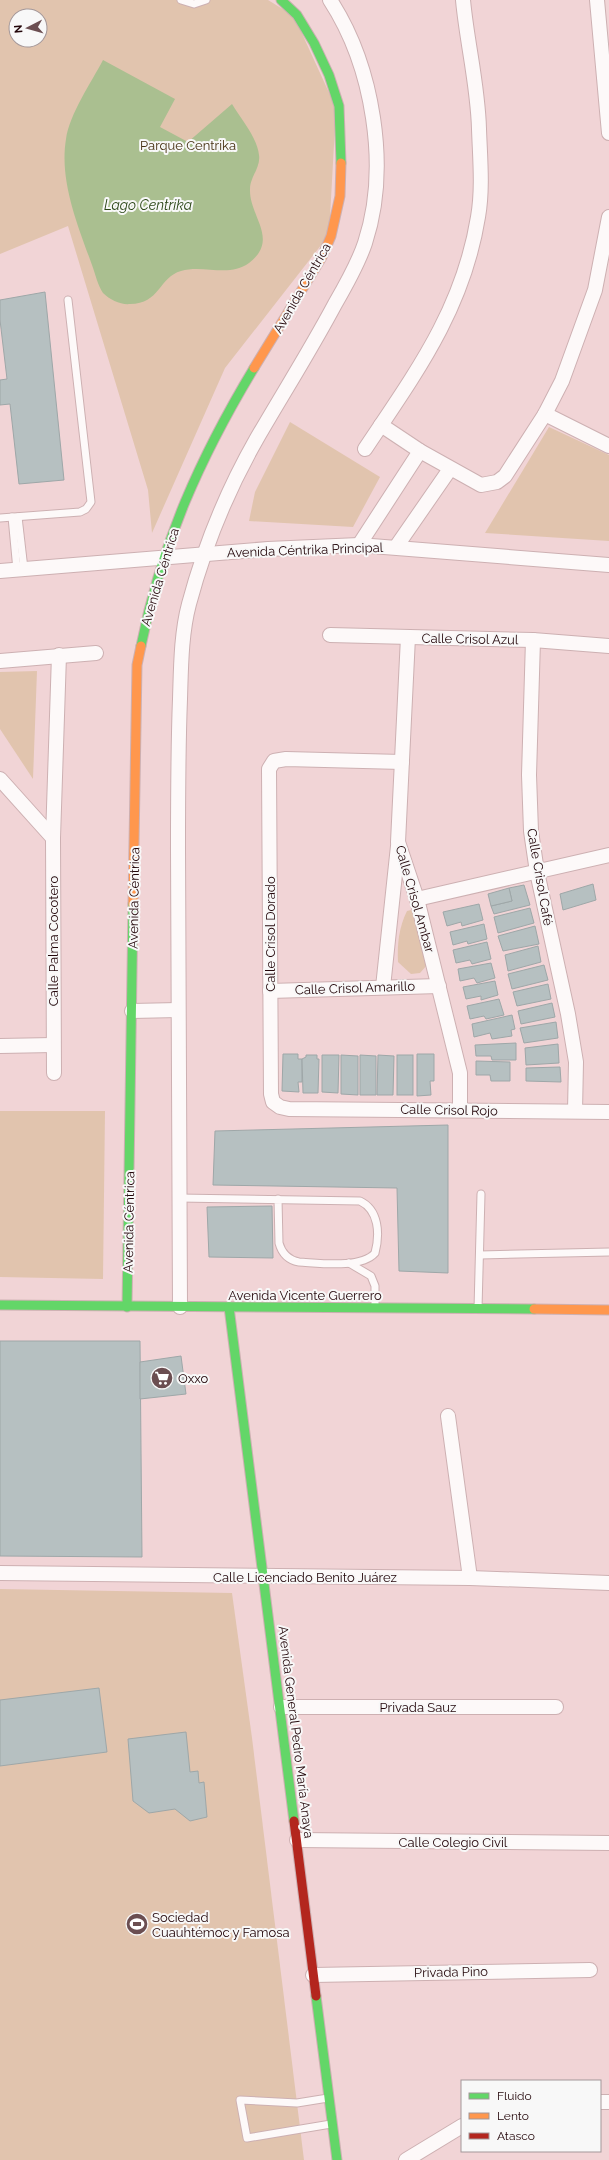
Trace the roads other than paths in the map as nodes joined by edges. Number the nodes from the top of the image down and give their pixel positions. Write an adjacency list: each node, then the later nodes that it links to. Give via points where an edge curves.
1 (181, 0): 2 (lane, via 194,4)
2 (206, 0)
3 (281, 0): 22 (street, Avenida Céntrica, via 297,15 314,43 339,106 342,151 340,196 331,236 322,257 253,370 189,489)
4 (330, 0): 21 (street, via 345,22 362,66 372,109 376,160 374,201 365,242 352,274 311,350 255,442 227,494)
5 (454, 0): 7 (street)
6 (597, 0): 8 (street)
7 (463, 6): 12 (street, via 479,128 478,216 457,295 445,323 423,362)
8 (609, 133)
9 (609, 217): 11 (street, via 595,290 562,381)
10 (68, 300): 17 (lane, via 91,502 80,512)
11 (545, 414): 13 (street); 16 (street, via 505,476 497,482 481,486)
12 (381, 425): 14 (street); 15 (street)
13 (609, 446)
14 (365, 449)
15 (420, 451): 16 (street); 19 (street)
16 (450, 469): 20 (street)
17 (15, 517): 18 (lane); 24 (lane)
18 (0, 518)
19 (359, 545): 20 (street, Avenida Céntrika Principal); 21 (street, Avenida Céntrika Principal)
20 (396, 547): 23 (street, Avenida Céntrika Principal)
21 (205, 554): 22 (street, Avenida Céntrika Principal); 43 (street, via 188,607 181,657 178,762)
22 (164, 557): 24 (street, Avenida Céntrika Principal); 44 (street, Avenida Céntrica, via 149,604 137,665)
23 (609, 566)
24 (21, 569): 25 (street, Avenida Céntrika Principal)
25 (0, 571)
26 (330, 635): 27 (street, Calle Crisol Azul)
27 (408, 637): 28 (street, Calle Crisol Azul); 33 (street, Calle Crisol Ambar)
28 (533, 640): 29 (street, Calle Crisol Azul); 38 (street, Calle Crisol Café, via 529,775 531,831)
29 (609, 646)
30 (96, 653): 31 (street)
31 (59, 655): 32 (street); 35 (street, Calle Palma Cocotero)
32 (0, 661)
33 (402, 762): 36 (street, Calle Crisol Ambar); 42 (street, Calle Crisol Dorado, via 286,759 274,761 269,769)
34 (0, 779): 35 (street)
35 (53, 838): 45 (street, Calle Palma Cocotero)
36 (398, 842): 39 (street, Calle Crisol Ambar); 41 (street)
37 (609, 855): 38 (street)
38 (537, 872): 39 (street); 50 (street, Calle Crisol Café, via 576,1062)
39 (417, 899): 40 (street, Calle Crisol Ambar)
40 (439, 986): 41 (street, Calle Crisol Amarillo); 49 (street, Calle Crisol Ambar, via 460,1073)
41 (383, 987): 42 (street, Calle Crisol Amarillo)
42 (270, 991): 48 (street, Calle Crisol Dorado, via 271,1099 275,1104)
43 (178, 1010): 44 (street); 53 (street)
44 (132, 1011): 59 (street, Avenida Céntrica)
45 (53, 1044): 46 (street); 47 (street, Calle Palma Cocotero)
46 (0, 1046)
47 (54, 1073)
48 (289, 1109): 49 (street, Calle Crisol Rojo)
49 (460, 1110): 50 (street, Calle Crisol Rojo)
50 (574, 1111): 51 (street, Calle Crisol Rojo)
51 (609, 1112)
52 (481, 1194): 56 (lane)
53 (179, 1198): 54 (lane); 60 (street)
54 (278, 1199): 57 (lane, via 279,1243 285,1255 299,1262); 57 (lane, via 360,1201 366,1204 376,1217 375,1253 365,1260)
55 (609, 1252): 56 (lane)
56 (480, 1255): 63 (lane)
57 (349, 1263): 62 (lane, via 371,1276)
58 (0, 1305): 59 (street, Avenida Vicente Guerrero)
59 (127, 1307): 60 (street, Avenida Vicente Guerrero)
60 (180, 1307): 61 (street, Avenida Vicente Guerrero)
61 (229, 1307): 62 (street, Avenida Vicente Guerrero); 67 (street, Avenida General Pedro María Anaya)
62 (375, 1308): 63 (street, Avenida Vicente Guerrero)
63 (478, 1309): 64 (street, Avenida Vicente Guerrero)
64 (609, 1310)
65 (448, 1416): 68 (street)
66 (0, 1574): 67 (street, Calle Licenciado Benito Juárez)
67 (264, 1577): 68 (street, Calle Licenciado Benito Juárez); 70 (street, Avenida General Pedro María Anaya)
68 (470, 1578): 69 (street, Calle Licenciado Benito Juárez)
69 (609, 1583)
70 (281, 1707): 71 (street, Privada Sauz); 72 (street, Avenida General Pedro María Anaya)
71 (556, 1707)
72 (297, 1840): 73 (street, Calle Colegio Civil); 75 (street, Avenida General Pedro María Anaya)
73 (609, 1843)
74 (590, 1970): 75 (street, Privada Pino)
75 (313, 1975): 76 (street, Avenida General Pedro María Anaya)
76 (328, 2098): 77 (street, Avenida General Pedro María Anaya); 77 (lane, via 297,2103 240,2100 247,2138)
77 (331, 2124): 79 (street, Avenida General Pedro María Anaya)
78 (461, 2127): 80 (street)
79 (336, 2160)
80 (406, 2160)

